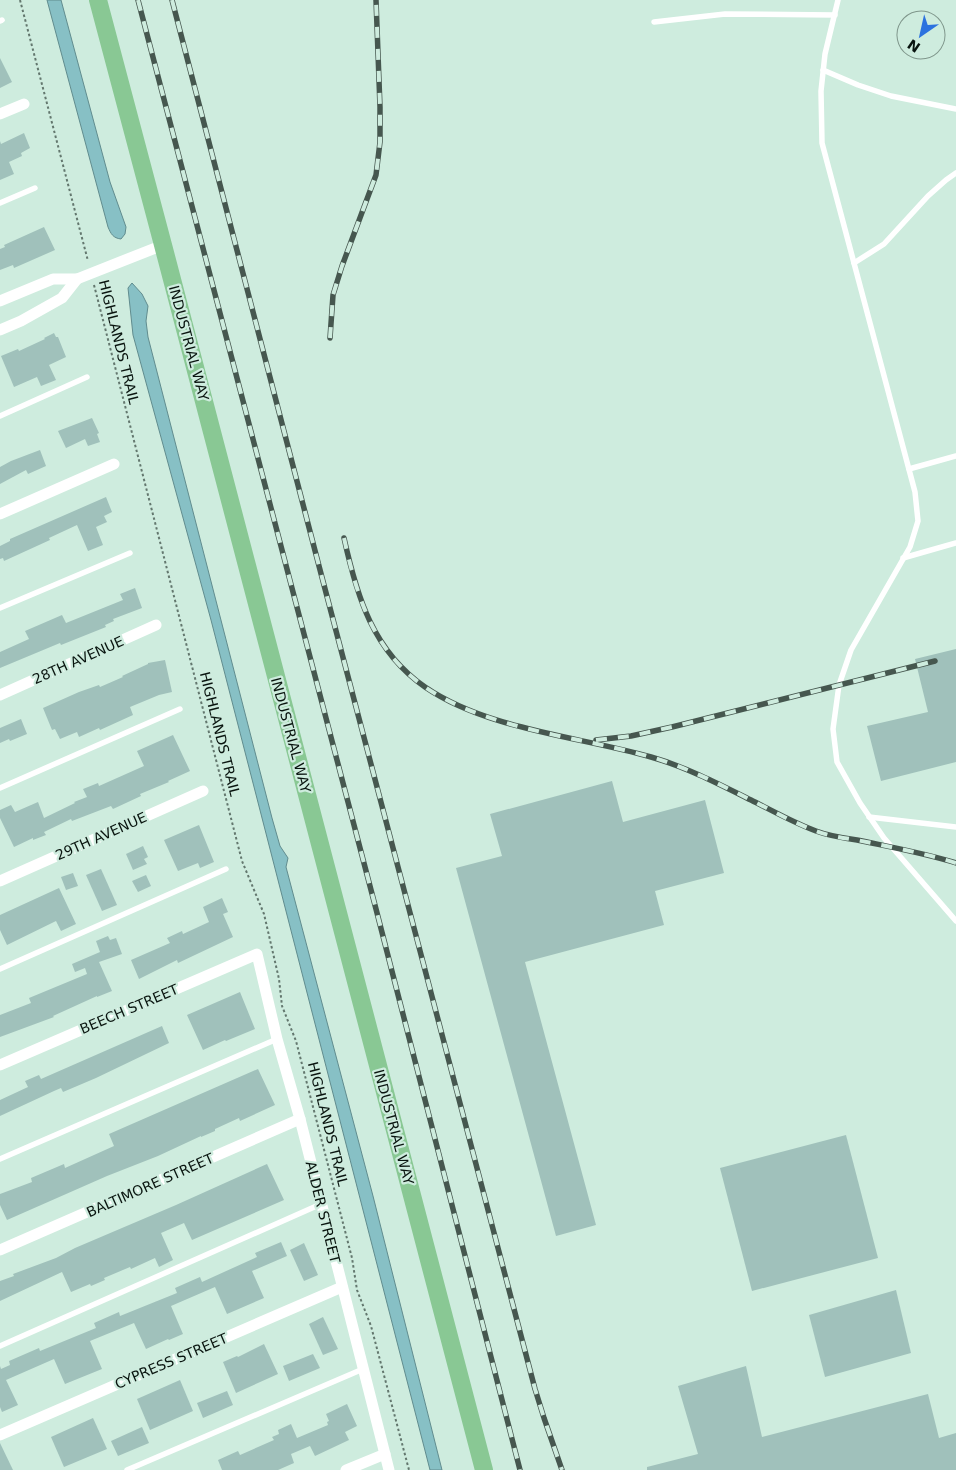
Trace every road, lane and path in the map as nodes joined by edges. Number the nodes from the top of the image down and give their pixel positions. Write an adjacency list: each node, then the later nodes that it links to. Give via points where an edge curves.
1 (20, 0): 15 (path, HIGHLANDS TRAIL)
2 (98, 0): 13 (main road, INDUSTRIAL WAY)
3 (838, 0): 4 (lane)
4 (835, 15): 5 (lane, via 725,14); 6 (lane)
5 (654, 22)
6 (823, 70): 8 (lane, via 891,96); 14 (lane, via 822,144)
7 (24, 104): 9 (street)
8 (956, 109)
9 (0, 114)
10 (956, 174): 14 (lane, via 928,196 884,244)
11 (35, 188): 12 (lane)
12 (0, 203)
13 (164, 246): 15 (street); 56 (main road, INDUSTRIAL WAY)
14 (854, 263): 23 (lane)
15 (91, 274): 16 (street); 55 (path, HIGHLANDS TRAIL, via 242,861 264,914 282,1006 296,1041 352,1258 357,1290 371,1326)
16 (77, 279): 17 (street, via 53,279); 18 (street, via 62,298)
17 (0, 302)
18 (0, 330)
19 (87, 377): 20 (lane)
20 (0, 416)
21 (956, 456): 23 (lane)
22 (114, 464): 24 (street)
23 (909, 469): 27 (lane, via 918,521)
24 (0, 514)
25 (956, 543): 27 (lane)
26 (130, 553): 28 (lane)
27 (903, 558): 34 (lane, via 851,650 839,685 833,729 837,762)
28 (0, 608)
29 (156, 625): 30 (street, 28TH AVENUE)
30 (0, 694)
31 (180, 709): 32 (lane)
32 (0, 788)
33 (203, 791): 37 (street, 29TH AVENUE)
34 (869, 817): 35 (lane); 38 (lane)
35 (956, 827)
36 (226, 869): 40 (lane)
37 (0, 881)
38 (956, 921)
39 (257, 954): 41 (street, ALDER STREET); 42 (street, BEECH STREET)
40 (0, 969)
41 (277, 1039): 43 (street, ALDER STREET); 44 (lane)
42 (0, 1065)
43 (300, 1119): 45 (street, ALDER STREET); 46 (street, BALTIMORE STREET)
44 (0, 1158)
45 (321, 1204): 47 (street, ALDER STREET); 48 (lane)
46 (0, 1250)
47 (342, 1287): 49 (street, ALDER STREET); 50 (street, CYPRESS STREET)
48 (0, 1346)
49 (363, 1369): 51 (street, ALDER STREET); 52 (lane)
50 (0, 1435)
51 (384, 1454): 53 (street); 54 (street, ALDER STREET)
52 (127, 1470)
53 (346, 1470)
54 (389, 1470)
55 (408, 1470)
56 (484, 1470)

